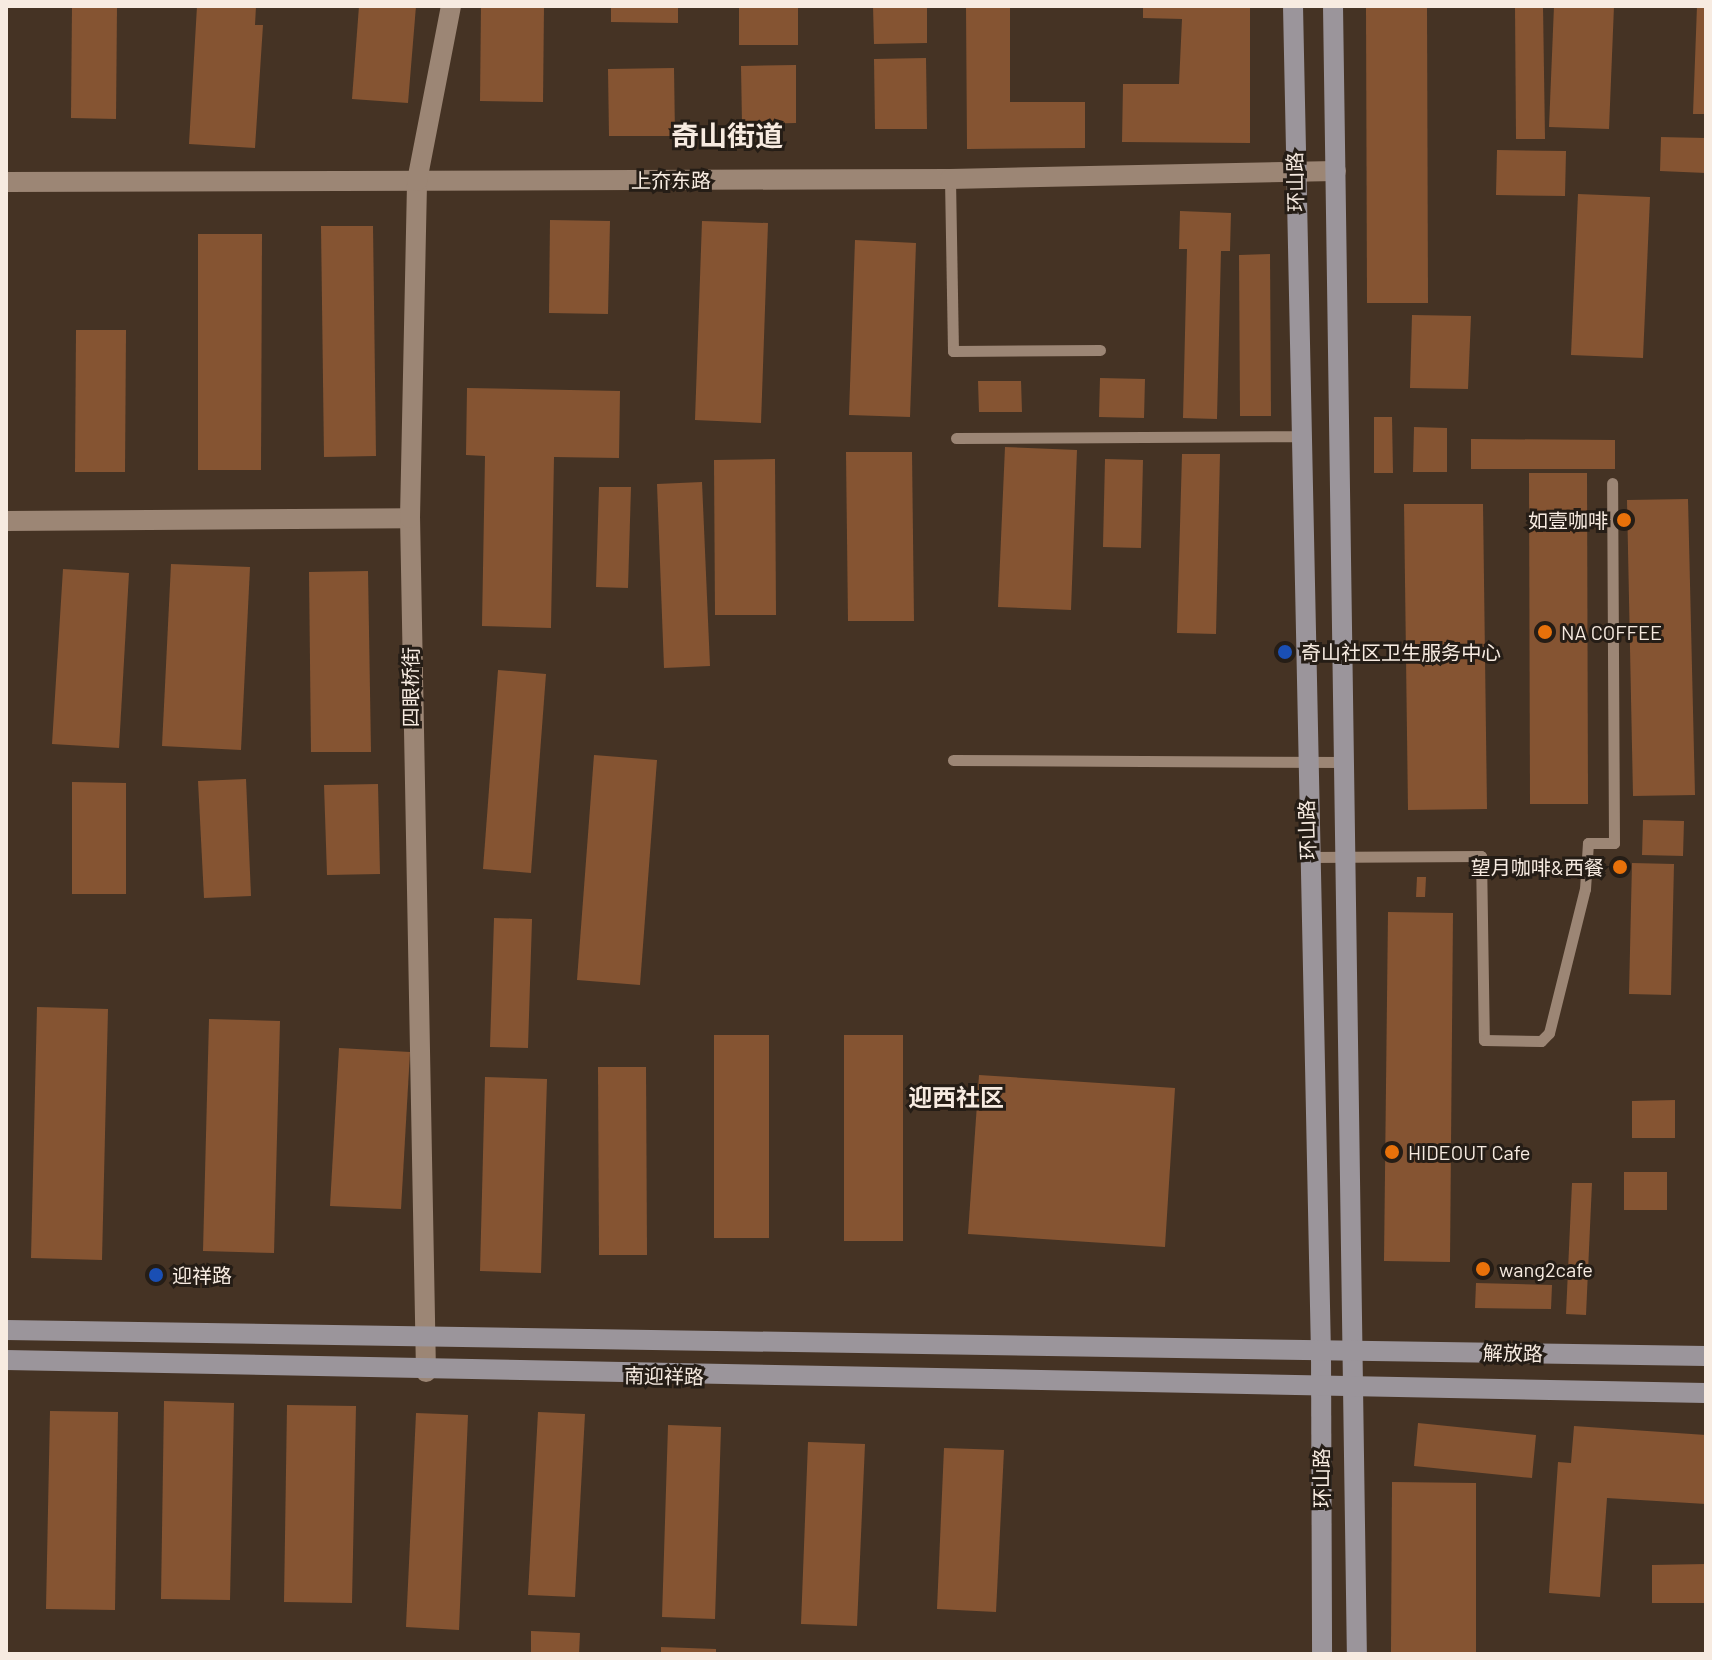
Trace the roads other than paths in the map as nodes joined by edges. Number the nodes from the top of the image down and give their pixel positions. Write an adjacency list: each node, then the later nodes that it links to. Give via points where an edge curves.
1 (451, 6): 7 (street, 四眼桥街)
2 (1293, 6): 4 (main road, 环山路)
3 (1333, 6): 5 (main road, 环山路)
4 (1295, 170): 5 (street, 上夼东路); 6 (street, 上夼东路); 10 (main road, 环山路)
5 (1336, 171): 16 (main road, 环山路)
6 (950, 179): 7 (street, 上夼东路); 9 (lane, via 953,351)
7 (417, 181): 8 (street, 上夼东路); 13 (street, 四眼桥街)
8 (6, 182)
9 (1100, 350)
10 (1300, 436): 11 (lane); 17 (main road, 环山路)
11 (956, 438)
12 (1612, 483): 19 (lane, via 1614,843 1588,843 1585,889 1549,1033 1541,1041 1484,1040 1481,856)
13 (410, 518): 14 (street); 21 (street, 四眼桥街, via 410,750 420,964)
14 (6, 521)
15 (953, 760): 17 (lane)
16 (1345, 762): 17 (lane); 19 (main road, 环山路)
17 (1305, 763): 18 (main road, 环山路)
18 (1307, 857): 19 (lane); 23 (main road, 环山路)
19 (1347, 857): 22 (main road, 环山路)
20 (6, 1330): 21 (main road, 南迎祥路)
21 (426, 1339): 23 (main road, 南迎祥路); 26 (street, 四眼桥街)
22 (1354, 1351): 23 (main road, 解放路); 24 (main road, 解放路); 28 (main road, 环山路)
23 (1321, 1352): 27 (main road, 环山路)
24 (1706, 1356)
25 (6, 1360): 26 (main road, 南迎祥路)
26 (426, 1372): 27 (main road, 南迎祥路)
27 (1321, 1387): 28 (main road, 解放路); 30 (main road, 环山路)
28 (1355, 1387): 29 (main road, 解放路); 31 (main road, 环山路)
29 (1706, 1393)
30 (1322, 1654)
31 (1357, 1654)

